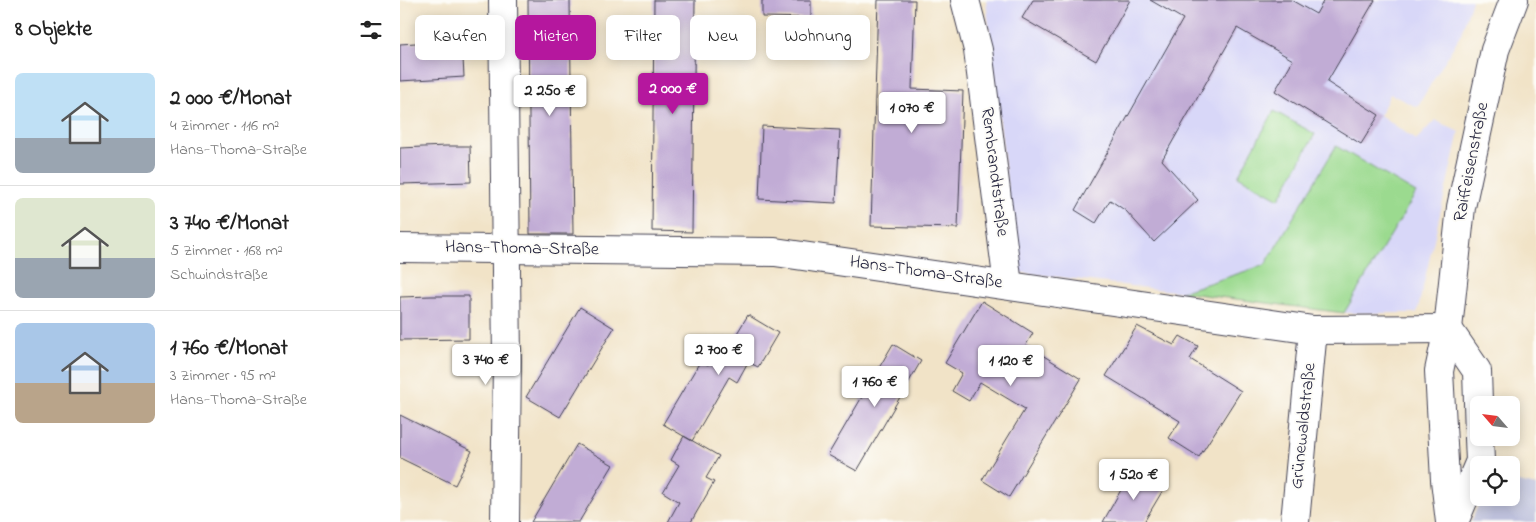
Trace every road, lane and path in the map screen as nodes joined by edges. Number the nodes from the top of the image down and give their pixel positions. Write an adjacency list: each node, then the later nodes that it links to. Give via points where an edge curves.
1 (502, 0): 5 (street)
2 (965, 0): 6 (street, Rembrandtstraße, via 978,50)
3 (1514, 0): 7 (street, Raiffeisenstraße, via 1495,50 1461,207)
4 (400, 248): 5 (street, Hans-Thoma-Straße)
5 (505, 249): 6 (street, Hans-Thoma-Straße, via 775,252); 11 (street)
6 (1008, 285): 8 (street, Hans-Thoma-Straße)
7 (1448, 329): 8 (street, Hans-Thoma-Straße); 9 (street, via 1476,371); 13 (street, Raiffeisenstraße, via 1439,371 1445,480)
8 (1313, 330): 12 (street, Grünewaldstraße)
9 (1477, 396)
10 (1479, 446): 13 (street, via 1480,462)
11 (505, 522)
12 (1295, 522)
13 (1452, 522)

